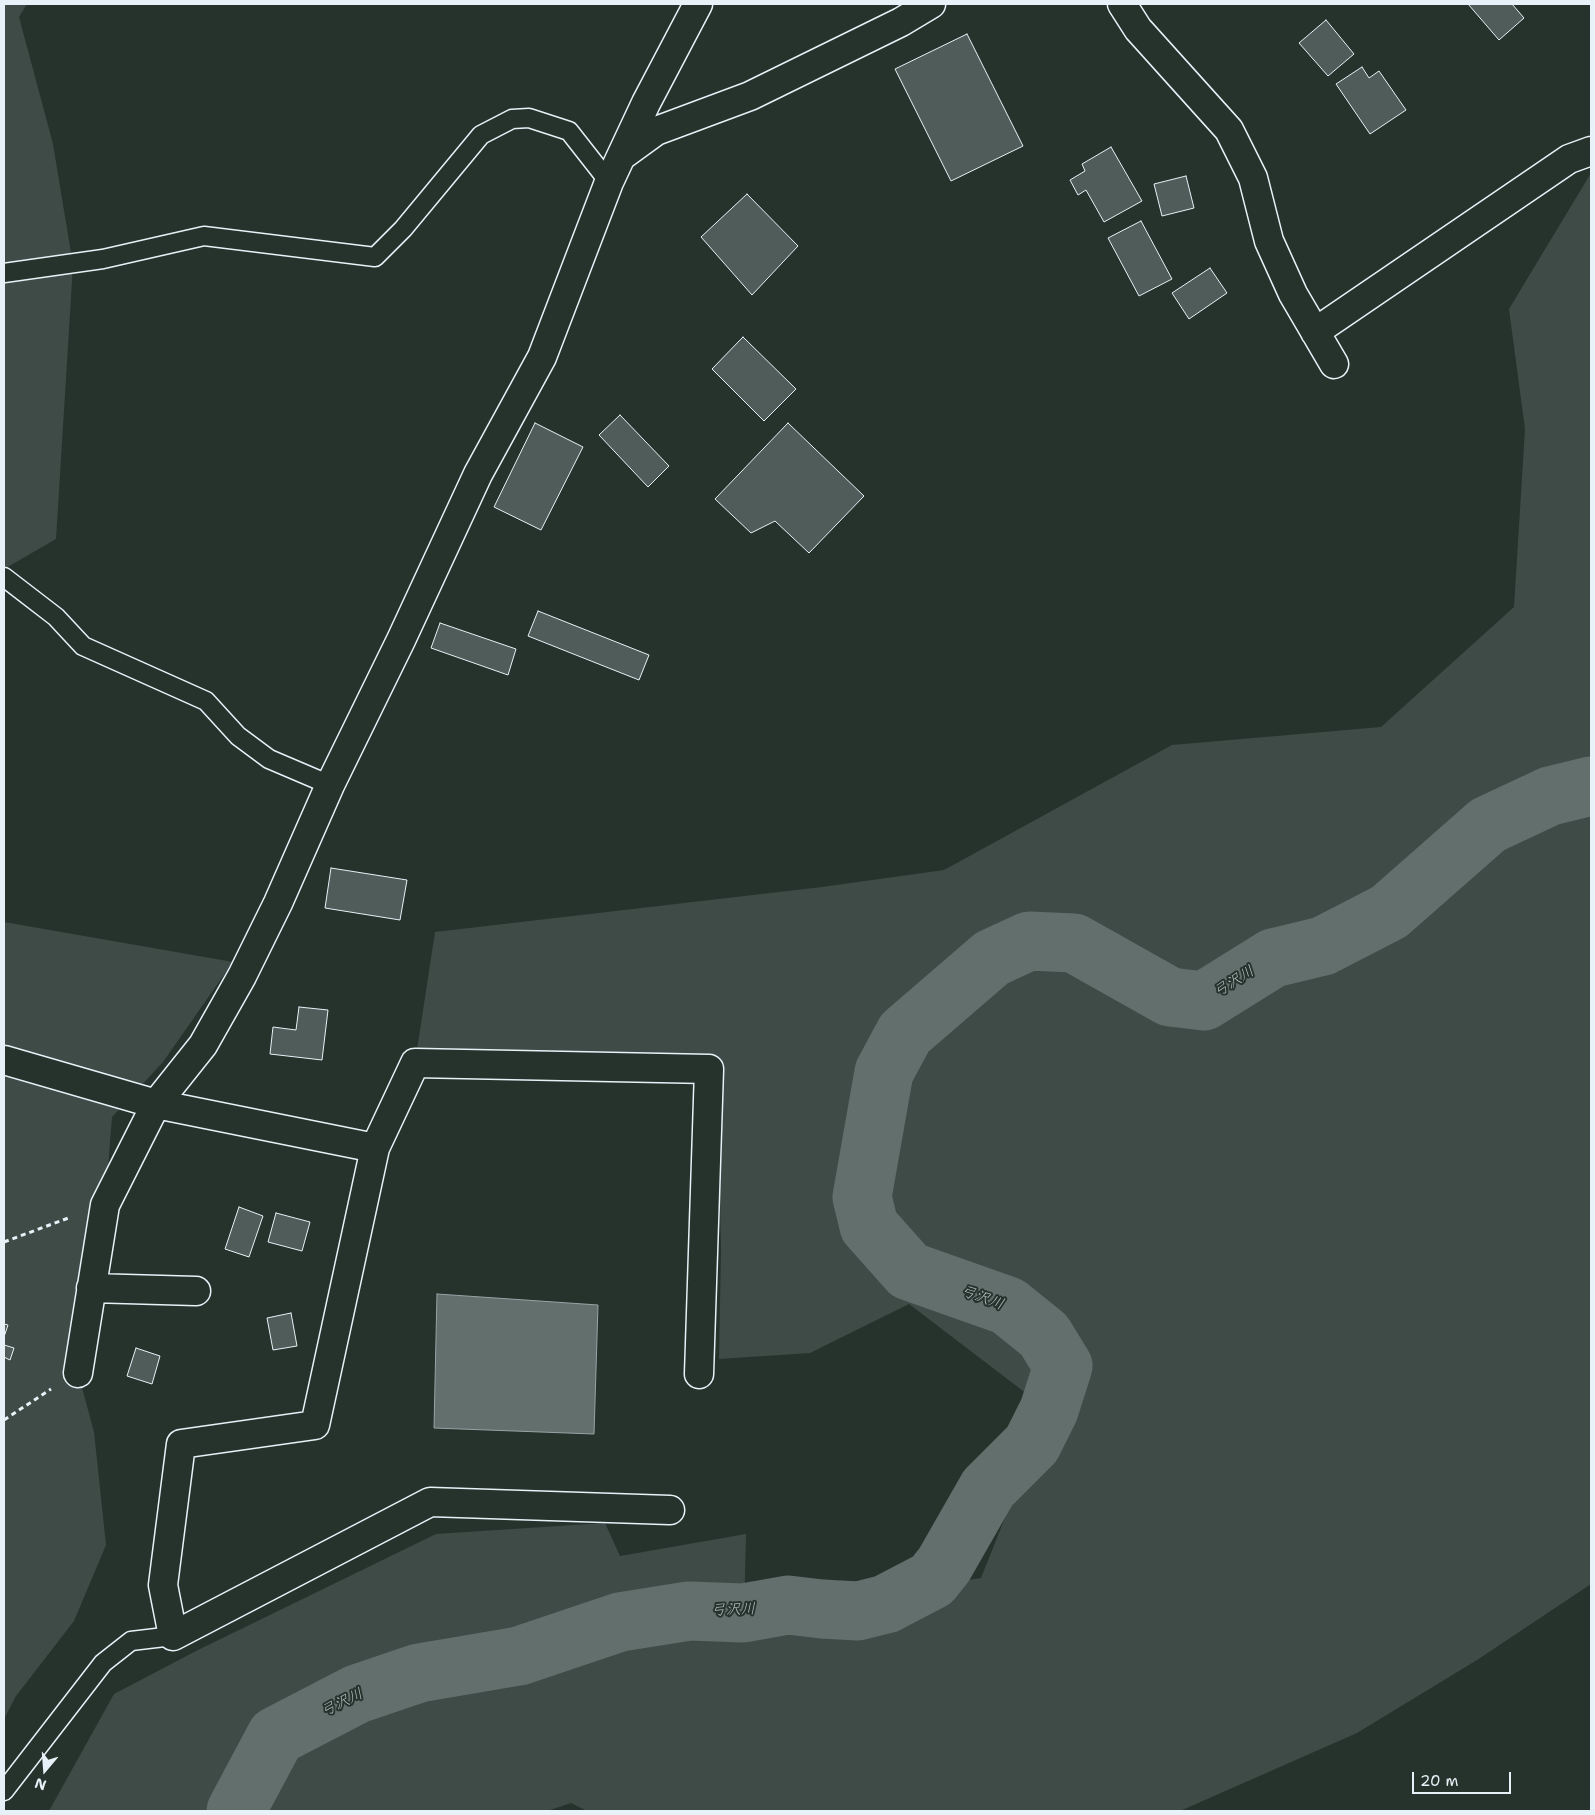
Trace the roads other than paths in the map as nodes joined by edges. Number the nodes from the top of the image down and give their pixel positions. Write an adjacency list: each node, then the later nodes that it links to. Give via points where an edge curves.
1 (698, 4): 5 (street, via 646,103)
2 (931, 4): 5 (street, via 750,96 656,132)
3 (1122, 4): 8 (street, via 1138,29 1229,130 1253,178 1269,241)
4 (1591, 151): 8 (street, via 1569,159)
5 (623, 155): 6 (street)
6 (609, 182): 7 (lane, via 569,131 529,118 512,119 481,135 403,229 375,257 204,236 103,259); 11 (street, via 542,357 478,474)
7 (4, 273)
8 (1315, 332): 9 (street)
9 (1334, 364)
10 (4, 577): 11 (lane, via 56,617 83,646 206,701 238,736 269,759)
11 (330, 784): 13 (street, via 278,904 242,976 203,1045)
12 (4, 1060): 13 (street)
13 (156, 1104): 14 (street); 15 (street, via 105,1205)
14 (375, 1148): 18 (street, via 415,1063 709,1069); 20 (street, via 315,1425 181,1444 163,1585)
15 (91, 1288): 16 (street); 17 (street)
16 (196, 1291)
17 (78, 1373)
18 (699, 1374)
19 (670, 1510): 20 (street, via 430,1502)
20 (173, 1636): 21 (lane, via 131,1641 103,1663)
21 (4, 1790)

